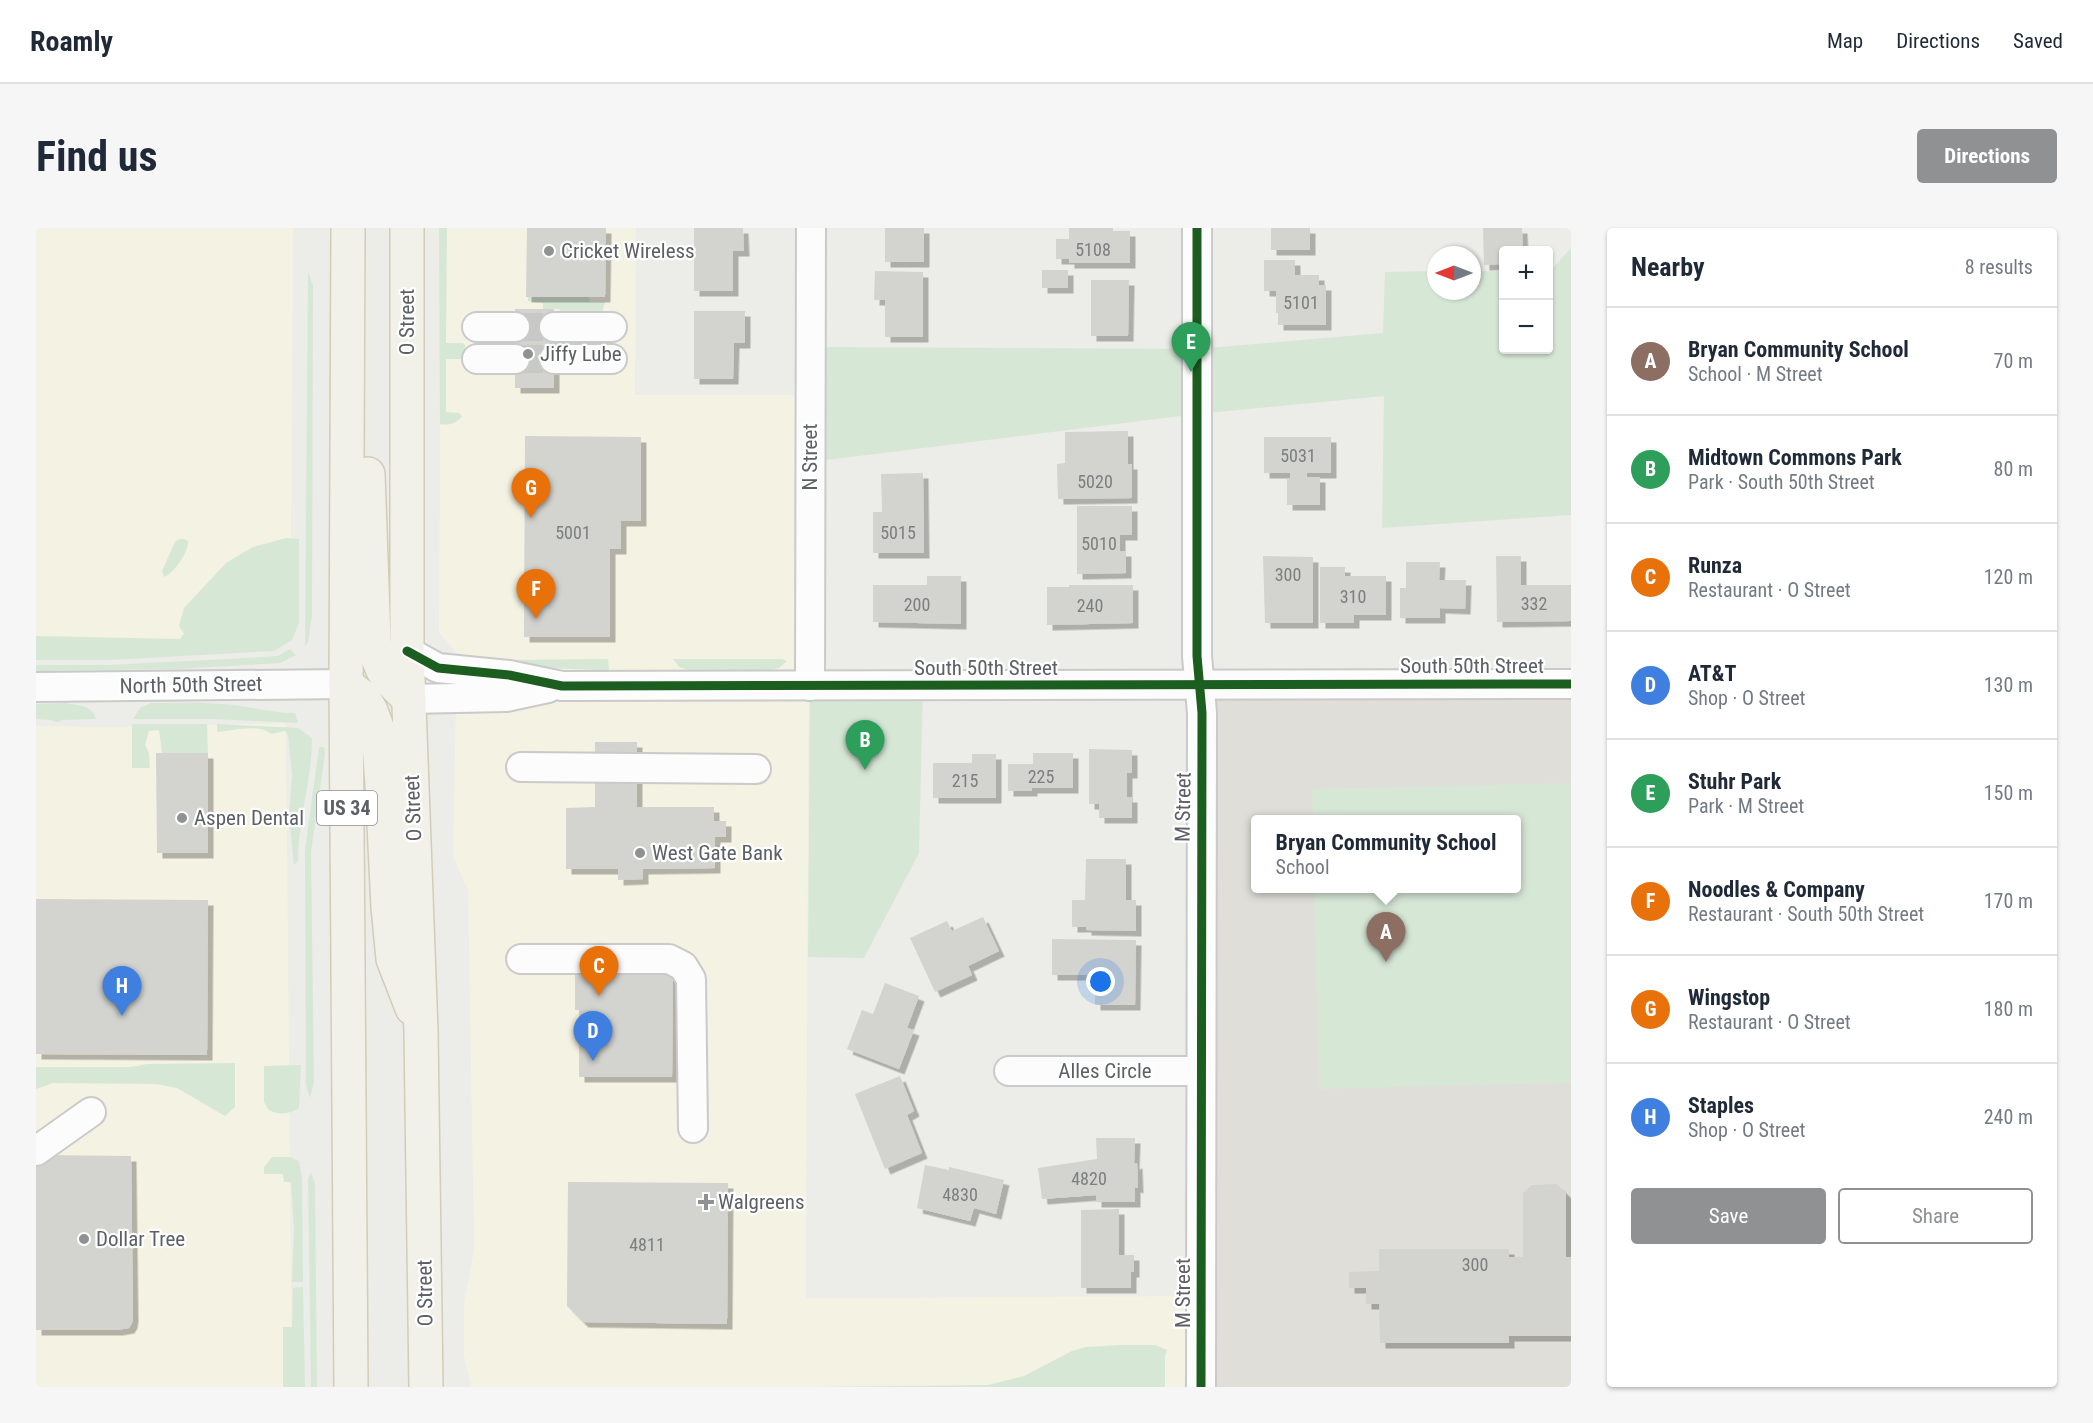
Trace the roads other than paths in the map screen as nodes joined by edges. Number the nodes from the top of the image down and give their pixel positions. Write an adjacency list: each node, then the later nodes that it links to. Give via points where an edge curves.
1 (348, 228): 9 (main road, US 34)
2 (407, 228): 10 (main road, O Street)
3 (811, 228): 15 (street, N Street)
4 (1197, 228): 13 (street, M Street)
5 (477, 343): 6 (street)
6 (516, 343)
7 (554, 343): 8 (street)
8 (612, 343)
9 (348, 356): 11 (main road, US 34); 17 (main road, via 368,457 374,642 384,675)
10 (407, 651): 14 (street, South 50th Street, via 438,668 509,675); 17 (main road, O Street)
11 (346, 684): 16 (street, North 50th Street); 21 (main road, via 363,697 378,730 393,959); 27 (main road, US 34)
12 (1571, 684): 13 (street, South 50th Street)
13 (1199, 685): 15 (street, South 50th Street); 23 (street, M Street)
14 (562, 686): 15 (street, South 50th Street); 17 (street, South 50th Street, via 506,697)
15 (810, 686)
16 (36, 687)
17 (409, 699): 21 (main road, O Street)
18 (521, 767): 19 (street)
19 (756, 769)
20 (521, 959): 25 (street, via 669,959 683,966 691,979)
21 (421, 1032): 28 (main road, O Street)
22 (1009, 1071): 23 (street, Alles Circle)
23 (1200, 1071): 29 (street, M Street)
24 (91, 1112): 26 (street)
25 (693, 1128)
26 (36, 1151)
27 (351, 1387)
28 (426, 1387)
29 (1201, 1387)

